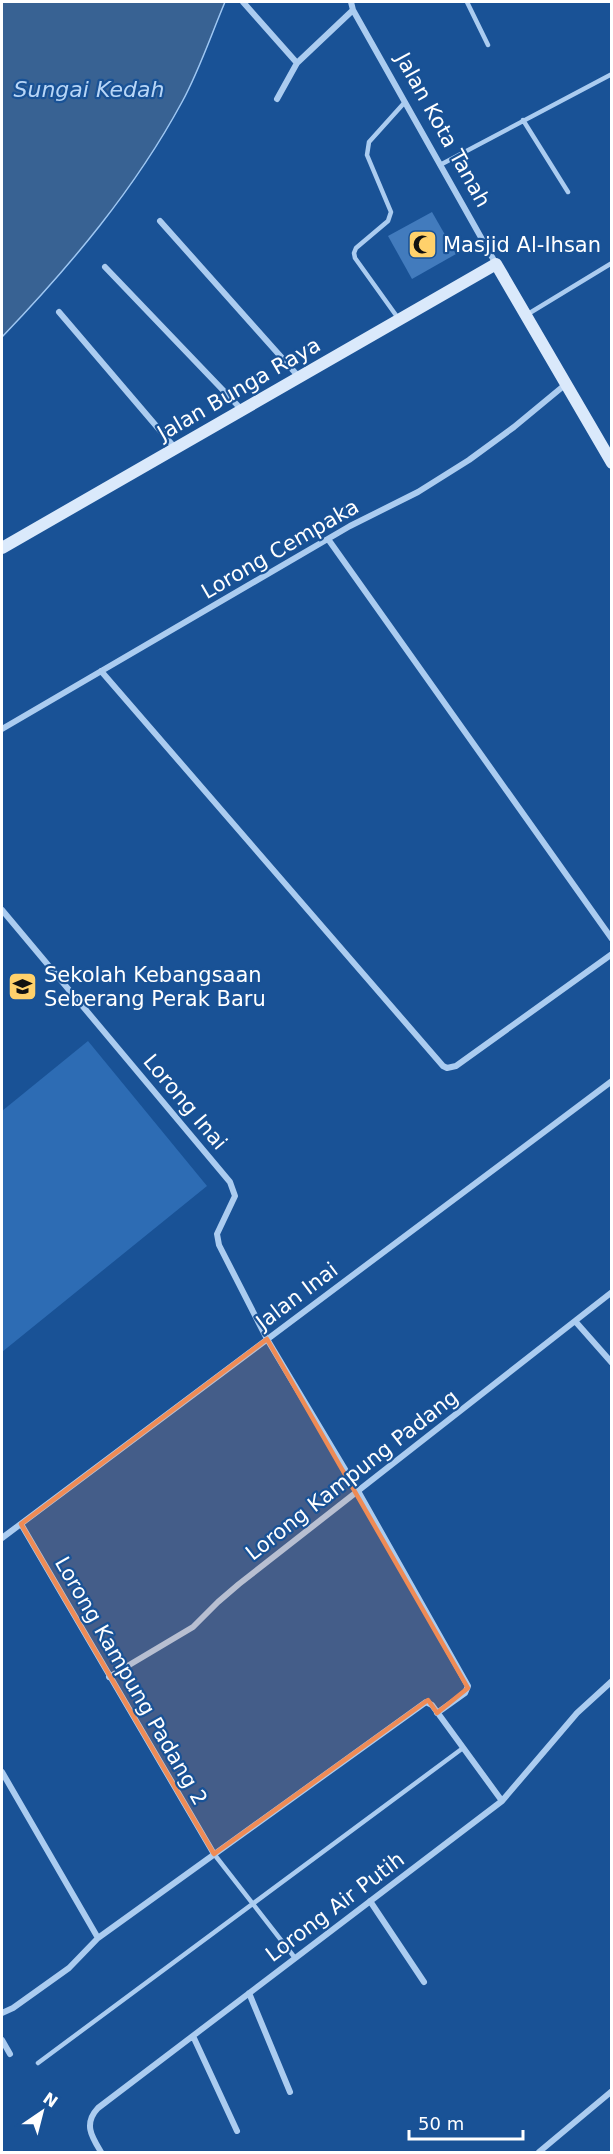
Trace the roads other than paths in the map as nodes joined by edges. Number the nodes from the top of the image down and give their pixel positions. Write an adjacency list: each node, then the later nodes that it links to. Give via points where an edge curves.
1 (243, 2): 6 (street)
2 (351, 2): 4 (street, Jalan Kota Tanah)
3 (467, 2): 5 (lane)
4 (353, 10): 6 (street); 9 (street, Jalan Kota Tanah)
5 (488, 45)
6 (297, 63): 8 (street)
7 (612, 74): 10 (lane)
8 (277, 99)
9 (405, 102): 11 (street, Jalan Kota Tanah); 19 (lane, via 367,148 390,217 354,253)
10 (523, 120): 11 (lane); 12 (lane)
11 (440, 165): 15 (street, Jalan Kota Tanah)
12 (568, 192)
13 (160, 221): 20 (street)
14 (612, 263): 18 (lane)
15 (496, 264): 18 (street, Jalan Kota Tanah); 19 (street, Jalan Bunga Raya)
16 (105, 267): 22 (street)
17 (59, 312): 23 (street)
18 (525, 315): 21 (street, Jalan Kota Tanah)
19 (399, 320): 20 (street, Jalan Bunga Raya)
20 (299, 377): 22 (street, Jalan Bunga Raya)
21 (566, 384): 24 (street, Jalan Kota Tanah); 25 (street, Lorong Cempaka, via 469,460)
22 (242, 410): 23 (street, Jalan Bunga Raya)
23 (175, 448): 26 (street, Jalan Bunga Raya)
24 (612, 463)
25 (328, 539): 27 (street, Lorong Cempaka); 30 (street)
26 (2, 548)
27 (101, 671): 28 (street, Lorong Cempaka); 31 (street, via 442,1066 456,1066)
28 (2, 729)
29 (2, 910): 35 (street, Lorong Inai, via 230,1182 236,1196 217,1239)
30 (612, 939)
31 (612, 954)
32 (612, 1081): 35 (street, Jalan Inai)
33 (612, 1293): 34 (street, Lorong Kampung Padang)
34 (575, 1321): 36 (street); 37 (street, Lorong Kampung Padang)
35 (267, 1339): 37 (street); 38 (street, Jalan Inai)
36 (612, 1364)
37 (358, 1491): 40 (street, Lorong Kampung Padang, via 226,1595 193,1627); 42 (street, via 468,1686 465,1693)
38 (21, 1524): 39 (street, Jalan Inai); 40 (street, Lorong Kampung Padang 2)
39 (2, 1538)
40 (109, 1677): 46 (street, Lorong Kampung Padang 2)
41 (612, 1681): 45 (street, Lorong Air Putih, via 577,1713)
42 (437, 1713): 43 (street); 46 (street, via 430,1703 424,1703)
43 (463, 1748): 45 (street); 48 (lane)
44 (2, 1772): 49 (street)
45 (502, 1801): 47 (street, Lorong Air Putih)
46 (214, 1854): 48 (lane); 49 (street)
47 (370, 1901): 50 (street, Lorong Air Putih); 51 (street)
48 (253, 1904): 50 (lane); 57 (lane)
49 (98, 1938): 53 (street, via 69,1968)
50 (295, 1958): 52 (street, Lorong Air Putih)
51 (424, 1982)
52 (249, 1993): 54 (street, Lorong Air Putih); 58 (street)
53 (2, 2013)
54 (193, 2036): 60 (street); 61 (street, Lorong Air Putih, via 93,2113 90,2130)
55 (2, 2040): 56 (street)
56 (10, 2054)
57 (38, 2063)
58 (290, 2091)
59 (611, 2094): 62 (street)
60 (237, 2131)
61 (101, 2152)
62 (539, 2152)

